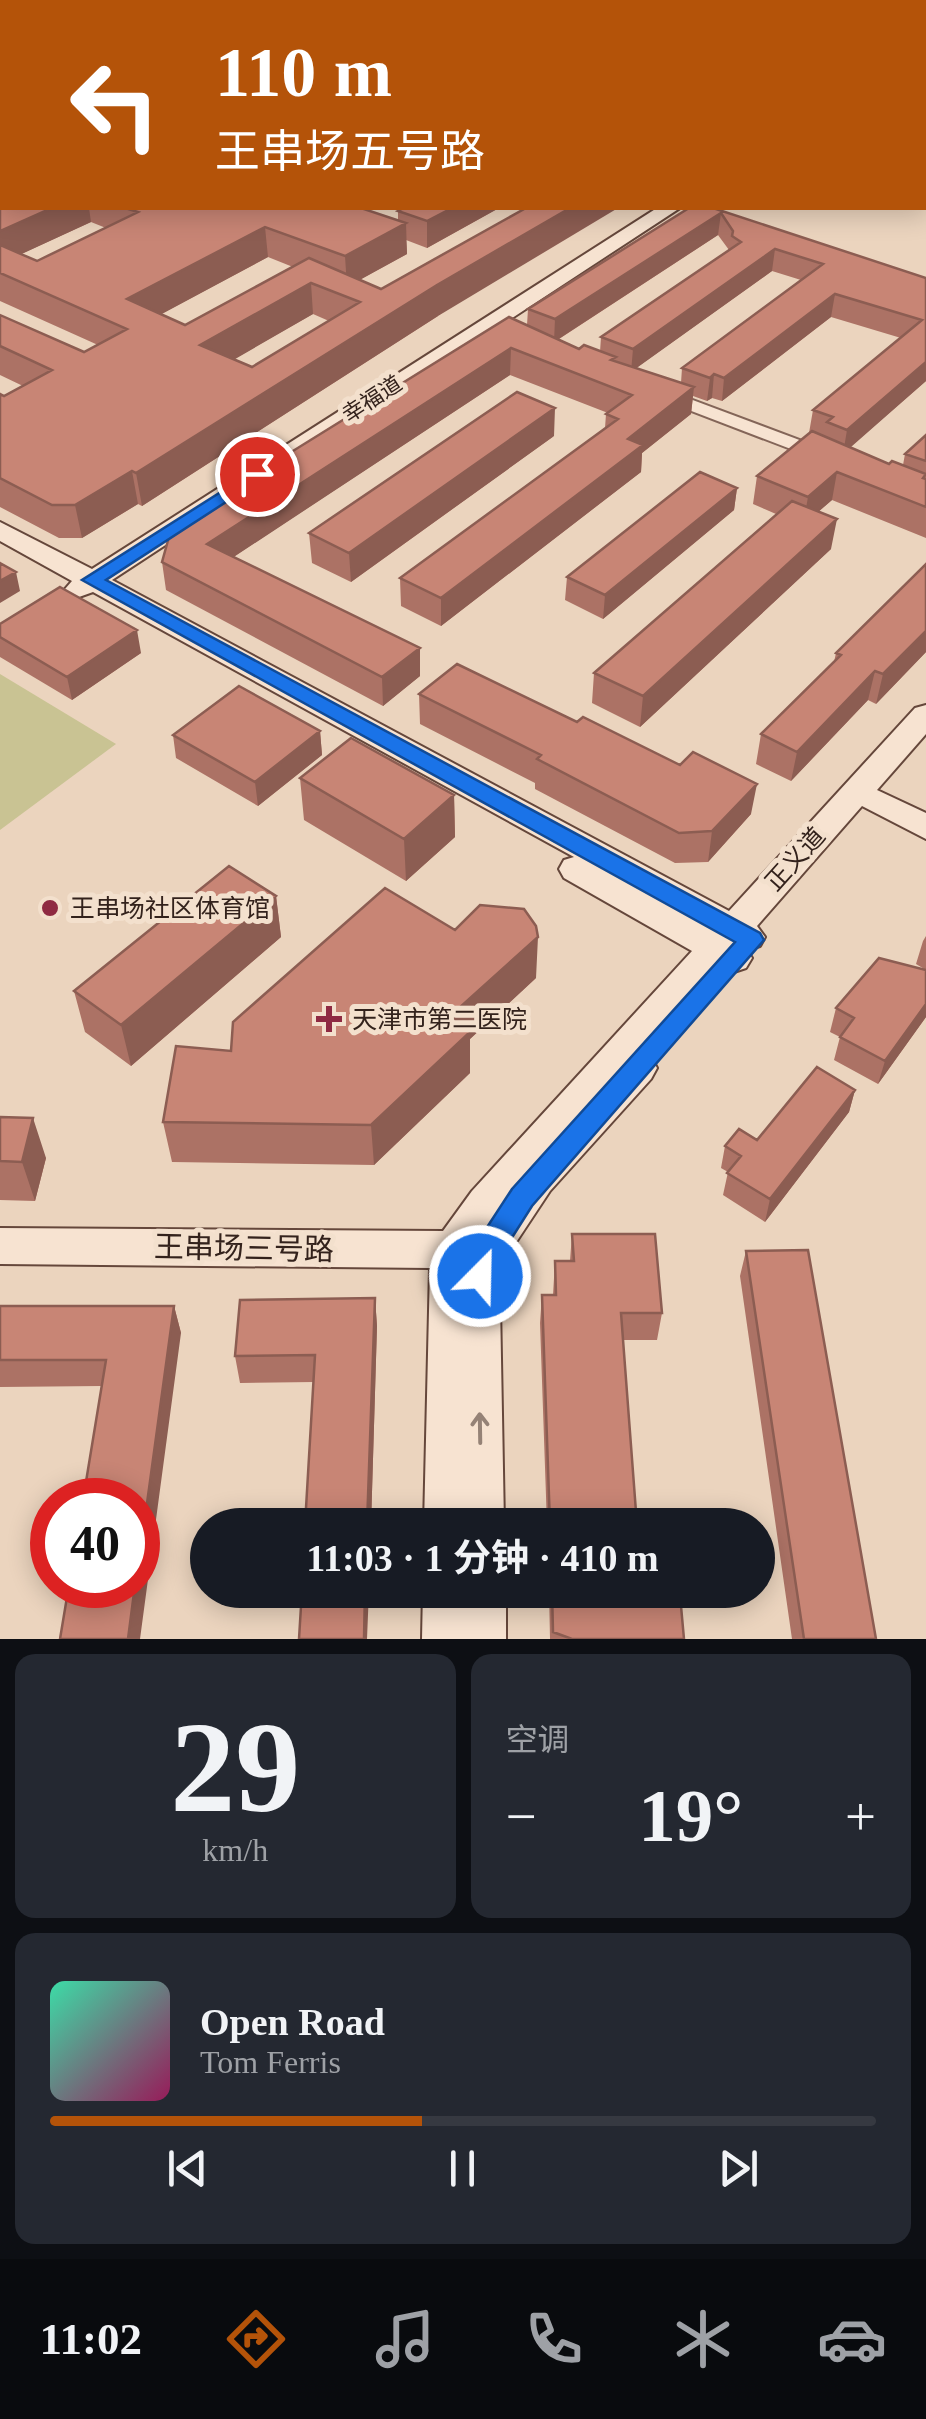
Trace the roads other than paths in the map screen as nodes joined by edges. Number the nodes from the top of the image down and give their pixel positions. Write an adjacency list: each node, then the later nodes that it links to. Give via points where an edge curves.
1 (651, 210): 3 (street, 幸福道)
2 (667, 210): 3 (street, 幸福道)
3 (490, 326): 8 (street, 幸福道)
4 (652, 389): 5 (street)
5 (834, 460)
6 (0, 530): 8 (street)
7 (0, 548): 8 (street)
8 (76, 582): 14 (street)
9 (926, 715): 14 (street, 正义道)
10 (926, 743): 11 (street, 正义道)
11 (875, 802): 12 (street); 14 (street, 正义道)
12 (926, 827)
13 (640, 900): 15 (street, via 674,952)
14 (734, 943): 17 (street, 正义道, via 486,1203)
15 (674, 1011)
16 (0, 1246): 17 (street, 王串场三号路)
17 (471, 1250): 18 (street, 正义道, via 449,1302); 19 (street, 正义道, one-way to 17, via 480,1276)
18 (447, 1508)
19 (481, 1508)
20 (447, 1608): 22 (street)
21 (482, 1608): 23 (street)
22 (446, 1639)
23 (482, 1639)

